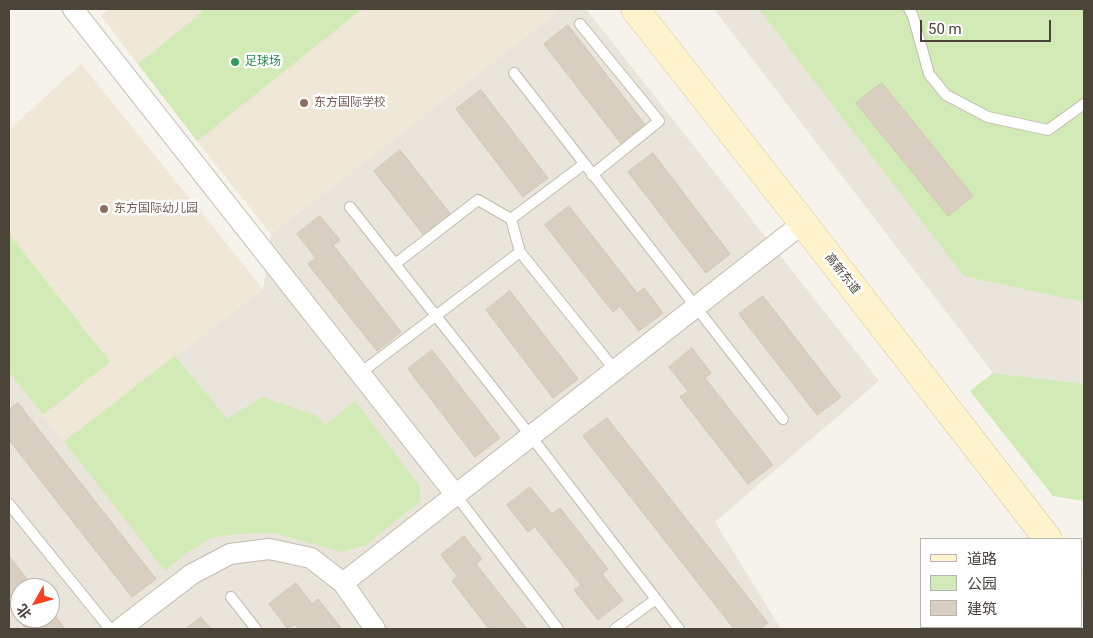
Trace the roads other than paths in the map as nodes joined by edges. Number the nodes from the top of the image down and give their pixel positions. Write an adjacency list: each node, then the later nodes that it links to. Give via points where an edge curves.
1 (73, 9): 17 (street)
2 (635, 9): 11 (main road, 高新东道)
3 (909, 9): 6 (lane, via 928,74 946,95 988,117 1048,130)
4 (580, 24): 8 (lane, via 659,121)
5 (514, 73): 7 (lane)
6 (1084, 104)
7 (584, 164): 8 (lane); 10 (lane)
8 (592, 174): 14 (lane)
9 (350, 207): 13 (lane)
10 (511, 220): 12 (lane); 13 (lane, via 478,200)
11 (803, 223): 14 (street); 23 (main road, 高新东道)
12 (520, 252): 15 (lane); 16 (lane)
13 (395, 264): 15 (lane)
14 (696, 307): 16 (street); 18 (lane)
15 (436, 316): 17 (lane); 19 (lane)
16 (615, 370): 19 (street)
17 (360, 374): 20 (street)
18 (783, 419)
19 (530, 435): 20 (street); 26 (lane)
20 (455, 494): 24 (street); 31 (lane)
21 (9, 504): 22 (lane)
22 (12, 515): 27 (lane)
23 (1047, 538)
24 (343, 583): 28 (street, via 311,558 269,549 230,554 192,574); 30 (street)
25 (231, 597): 29 (lane)
26 (656, 599): 32 (lane); 33 (lane)
27 (110, 629)
28 (120, 629)
29 (256, 629)
30 (375, 629)
31 (558, 629)
32 (615, 629)
33 (679, 629)

